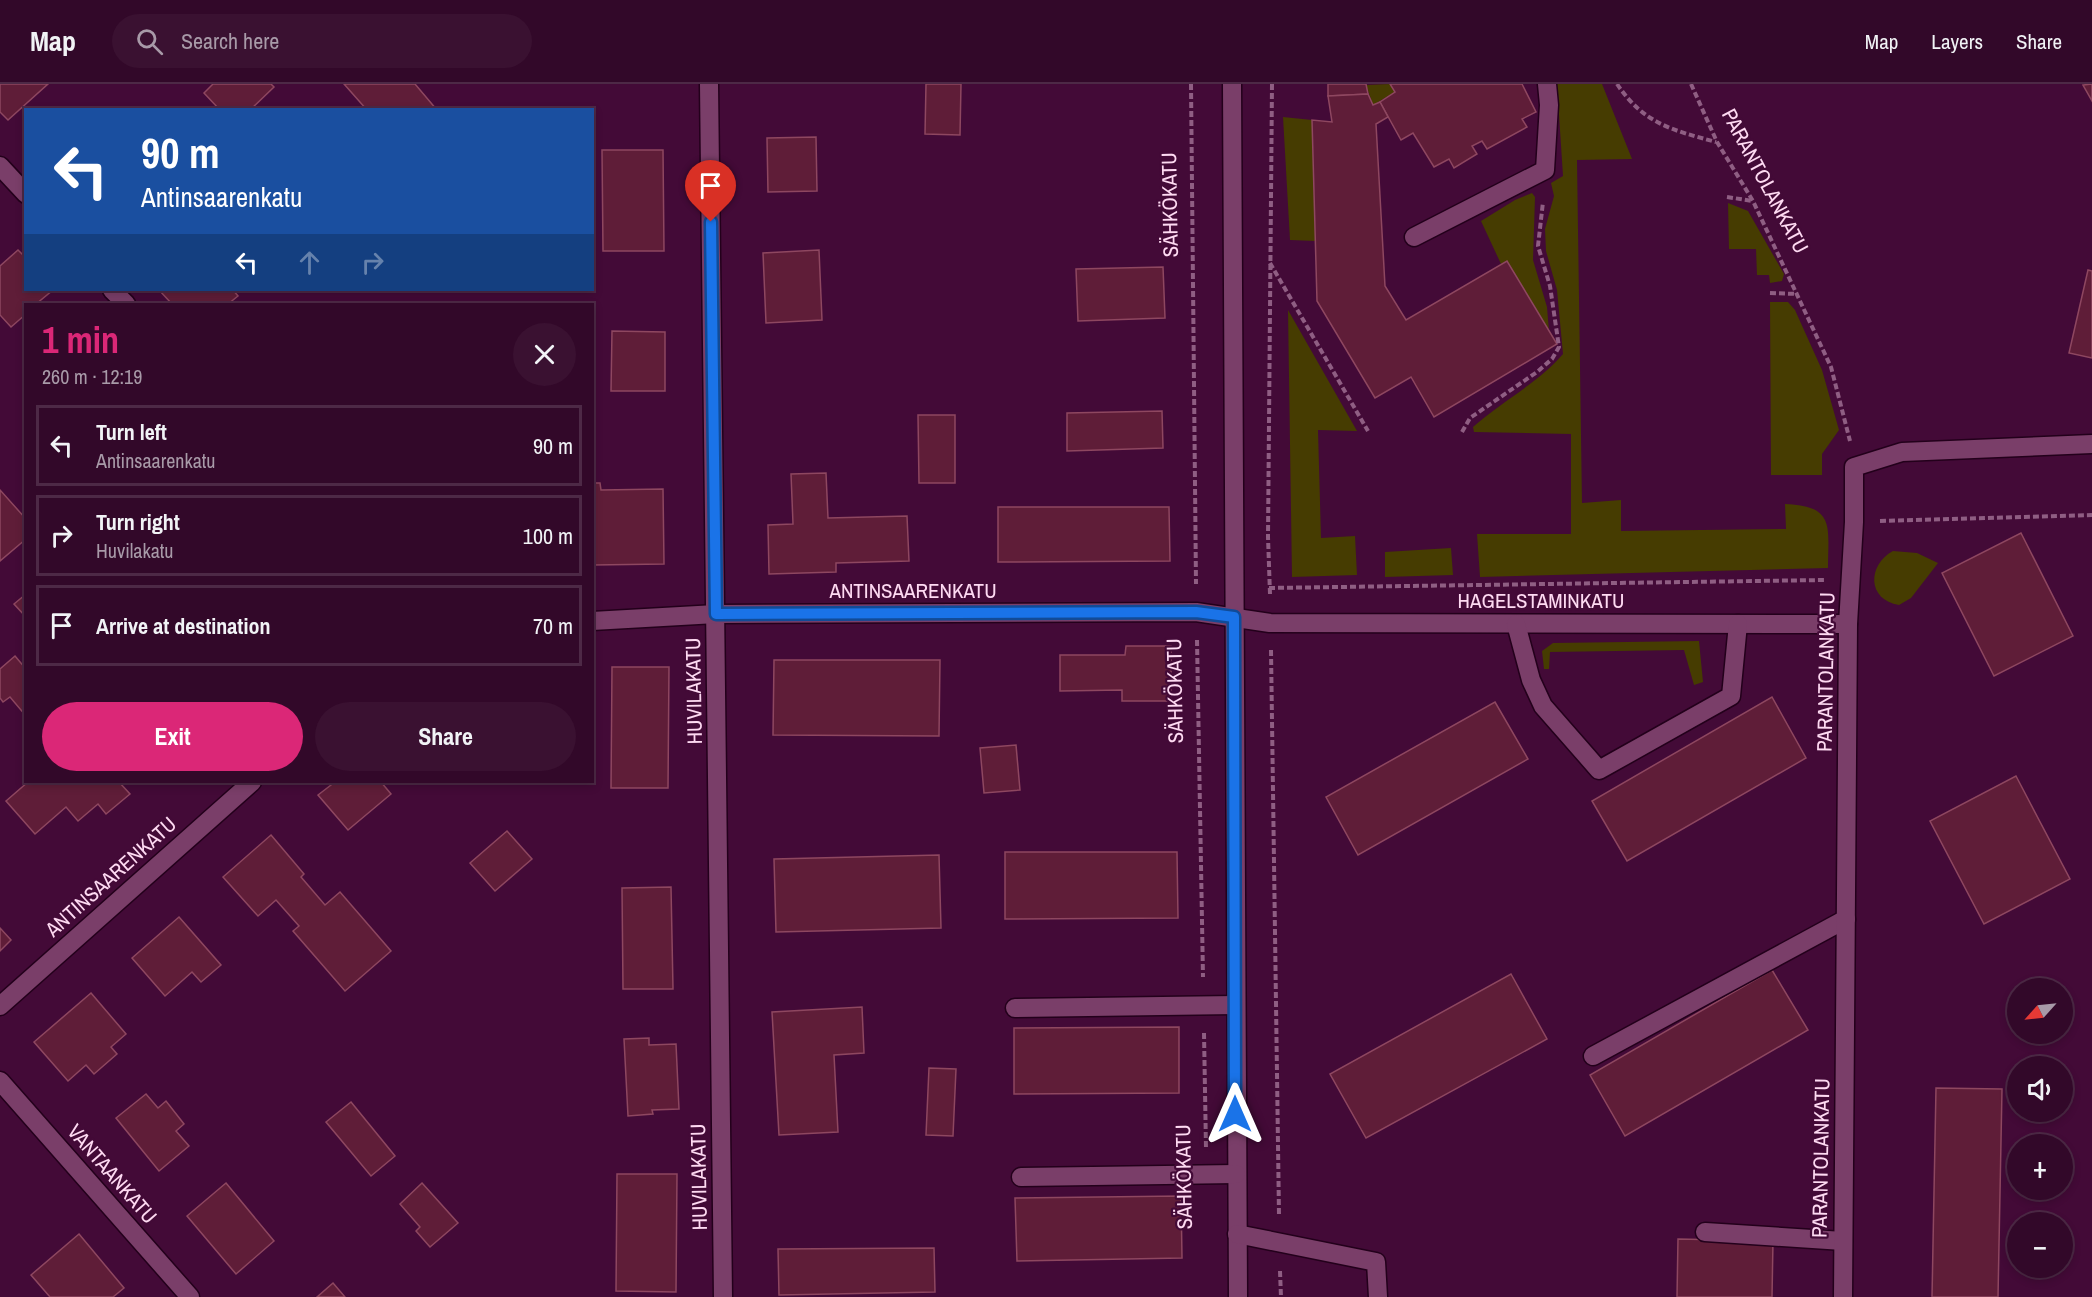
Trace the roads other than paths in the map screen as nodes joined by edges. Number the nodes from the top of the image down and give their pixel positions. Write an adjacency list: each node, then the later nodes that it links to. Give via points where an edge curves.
1 (709, 84): 10 (street, HUVILAKATU)
2 (1233, 84): 11 (street)
3 (1547, 84): 6 (street, via 1545,170)
4 (0, 166): 5 (street)
5 (24, 192)
6 (1414, 237)
7 (113, 291): 8 (street)
8 (125, 303)
9 (2092, 444): 15 (street, PARANTOLANKATU, via 1902,452 1854,467)
10 (716, 614): 11 (street, ANTINSAARENKATU, via 1196,612); 12 (street, ANTINSAARENKATU); 29 (street, HUVILAKATU)
11 (1234, 617): 13 (street, HAGELSTAMINKATU, via 1270,623); 18 (street)
12 (594, 621)
13 (1516, 624): 14 (street, HAGELSTAMINKATU); 14 (street, via 1530,680 1543,706 1599,770 1731,696)
14 (1738, 624): 15 (street, HAGELSTAMINKATU)
15 (1848, 624): 17 (street, PARANTOLANKATU)
16 (251, 783): 19 (street, ANTINSAARENKATU)
17 (1846, 919): 21 (street); 27 (street, PARANTOLANKATU)
18 (1235, 1005): 20 (street); 23 (street)
19 (0, 1006)
20 (1014, 1008)
21 (1593, 1056)
22 (0, 1080): 28 (street, VANTAANKATU)
23 (1236, 1174): 24 (street); 26 (street)
24 (1021, 1177)
25 (1705, 1232): 27 (street)
26 (1237, 1234): 30 (street); 31 (street, via 1376,1262)
27 (1843, 1241): 32 (street, PARANTOLANKATU)
28 (190, 1297)
29 (723, 1297)
30 (1238, 1297)
31 (1378, 1297)
32 (1843, 1297)

